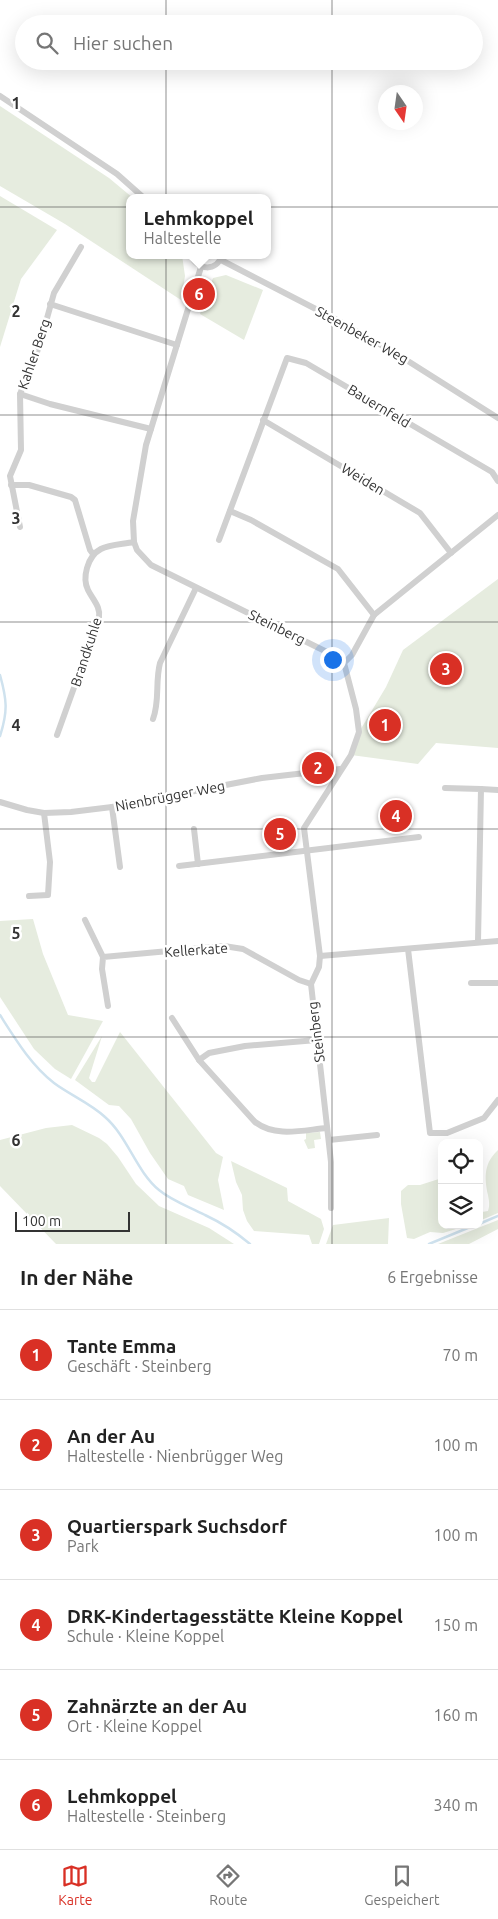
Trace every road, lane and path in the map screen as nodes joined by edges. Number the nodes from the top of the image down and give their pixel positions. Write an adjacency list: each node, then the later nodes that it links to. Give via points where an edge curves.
1 (0, 96): 2 (street, via 116,174)
2 (139, 194)
3 (81, 247): 8 (street, Kahler Berg)
4 (193, 259): 7 (street)
5 (220, 259): 7 (street, Steenbeker Weg, via 209,268)
6 (223, 259): 11 (street, Steenbeker Weg, via 400,356)
7 (201, 267): 9 (street)
8 (50, 304): 9 (street); 10 (street, Kahler Berg, via 39,347)
9 (177, 345): 13 (street)
10 (20, 394): 13 (street); 15 (street, Kahler Berg, via 21,450 10,476)
11 (498, 418)
12 (263, 420): 14 (street, Bauernfeld, via 287,358 306,362 492,472); 16 (street); 21 (street, Weiden, via 420,513)
13 (151, 429): 20 (street, via 133,521)
14 (498, 480)
15 (11, 485): 18 (street, Kahler Berg); 22 (street, via 29,485 75,500)
16 (230, 511): 19 (street); 24 (street, via 338,569)
17 (498, 515): 21 (street)
18 (20, 527)
19 (219, 540)
20 (134, 542): 22 (street, via 113,544); 23 (street, Steinberg, via 142,558 151,565)
21 (450, 553): 24 (street)
22 (93, 554): 27 (street, Brandkuhle, via 86,569 86,586 99,609 99,618)
23 (196, 588): 25 (street, Steinberg); 26 (street, via 160,664 157,708)
24 (374, 615): 25 (street, via 352,656)
25 (344, 663): 28 (street, Steinberg, via 359,732 351,755)
26 (153, 719)
27 (57, 735)
28 (340, 769): 33 (street, Nienbrügger Weg, via 262,778); 37 (street, Steinberg, via 304,828)
29 (445, 788): 30 (street)
30 (482, 789): 31 (street); 43 (street)
31 (498, 790)
32 (0, 802): 34 (street, Nienbrügger Weg)
33 (112, 808): 34 (street, Nienbrügger Weg); 40 (street)
34 (44, 813): 41 (street, via 50,862 48,894)
35 (194, 829): 38 (street)
36 (419, 837): 37 (street)
37 (306, 851): 38 (street); 46 (street, Steinberg)
38 (198, 864): 39 (street)
39 (178, 866)
40 (120, 867)
41 (29, 896)
42 (85, 920): 47 (street)
43 (478, 941): 44 (street); 45 (street)
44 (498, 941)
45 (408, 949): 46 (street); 55 (street, via 430,1132 447,1133 484,1118)
46 (320, 956): 50 (street, Steinberg)
47 (104, 958): 50 (street, Kellerkate, via 224,946 243,949); 51 (street, via 102,969)
48 (471, 983): 49 (street)
49 (498, 983)
50 (310, 984): 53 (street, Steinberg)
51 (108, 1006)
52 (172, 1018): 54 (street)
53 (317, 1040): 54 (street, via 245,1046 209,1053); 56 (street, Steinberg)
54 (199, 1060): 56 (street, via 262,1128 282,1132)
55 (498, 1100)
56 (327, 1128): 58 (street, Steinberg)
57 (377, 1135): 58 (street)
58 (329, 1140): 59 (street, Steinberg)
59 (331, 1208)

